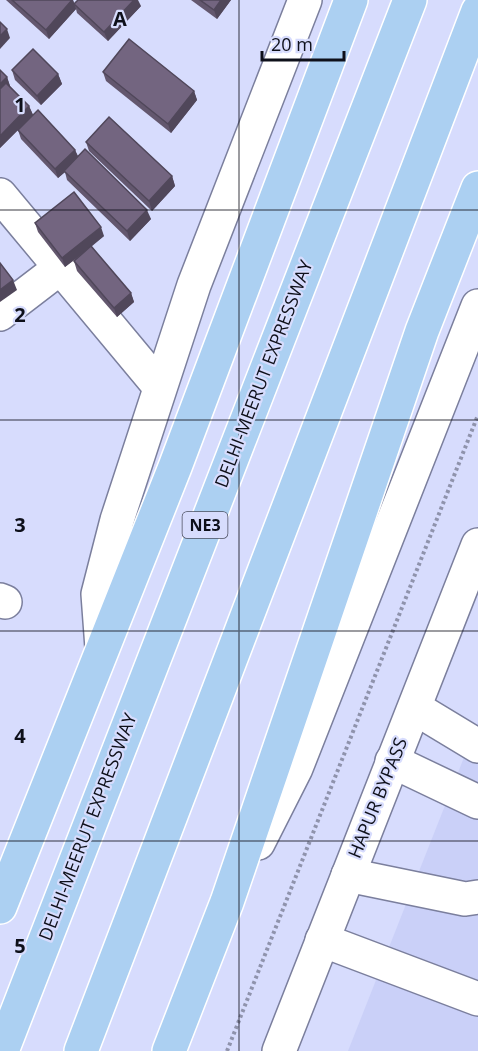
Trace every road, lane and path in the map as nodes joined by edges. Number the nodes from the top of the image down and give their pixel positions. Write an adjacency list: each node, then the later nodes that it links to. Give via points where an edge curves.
1 (305, 0): 10 (street)
2 (351, 0): 13 (highway, via 175,467)
3 (410, 0): 24 (highway, DELHI-MEERUT EXPRESSWAY / NE3)
4 (478, 11): 25 (highway)
5 (478, 188): 20 (highway, via 418,342)
6 (0, 195): 7 (street)
7 (60, 268): 9 (street); 10 (street)
8 (478, 306): 20 (street, via 296,768)
9 (0, 314)
10 (159, 386): 13 (street, via 98,594)
11 (478, 415): 27 (path)
12 (478, 544): 14 (street, HAPUR BYPASS)
13 (102, 648): 21 (highway)
14 (415, 708): 15 (street); 16 (street, HAPUR BYPASS)
15 (478, 746)
16 (392, 761): 17 (street); 18 (street, HAPUR BYPASS)
17 (478, 802)
18 (348, 875): 19 (street, via 465,899); 22 (street, HAPUR BYPASS)
19 (478, 897)
20 (227, 903): 26 (highway)
21 (0, 907)
22 (322, 940): 23 (street); 28 (street, HAPUR BYPASS)
23 (478, 999)
24 (2, 1051)
25 (81, 1051)
26 (169, 1051)
27 (227, 1051)
28 (279, 1051)

